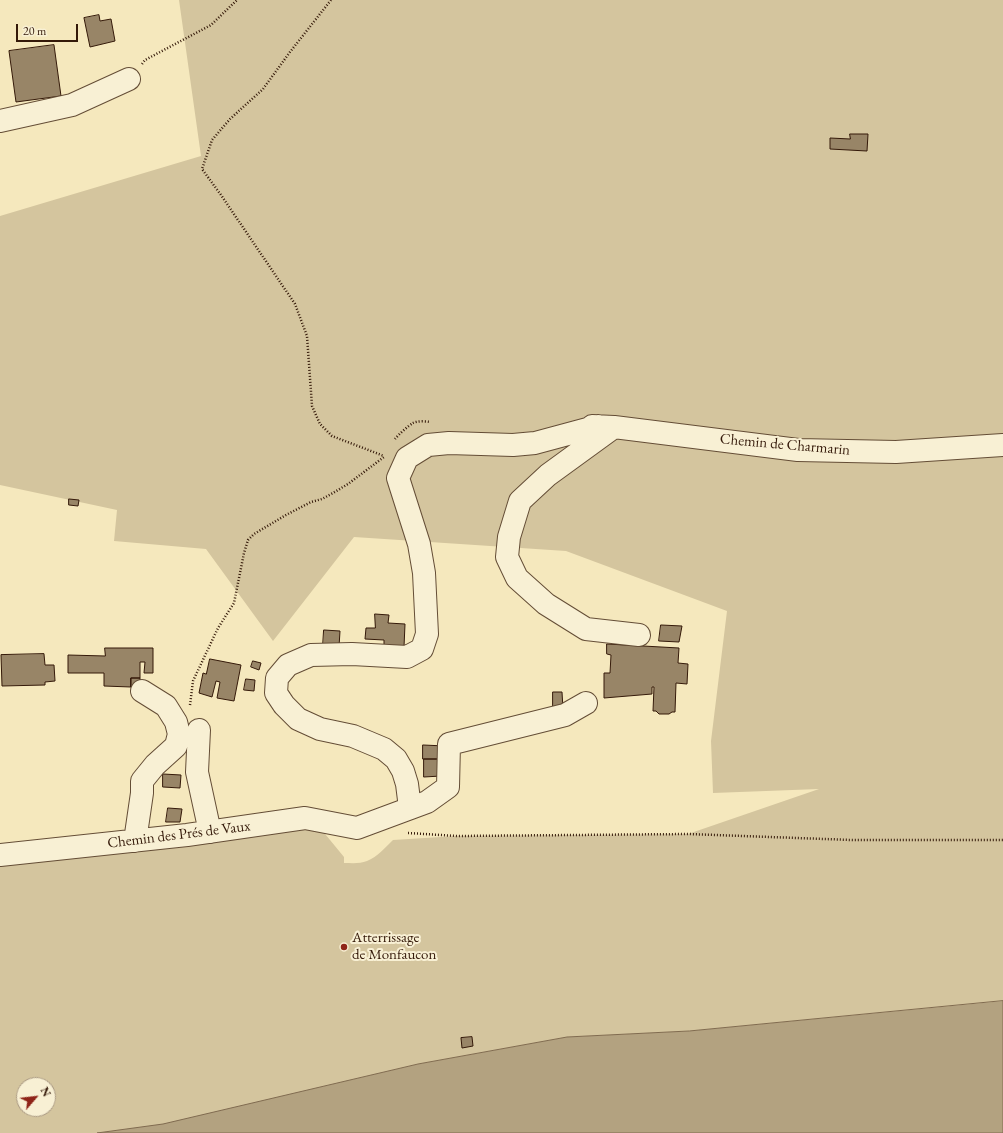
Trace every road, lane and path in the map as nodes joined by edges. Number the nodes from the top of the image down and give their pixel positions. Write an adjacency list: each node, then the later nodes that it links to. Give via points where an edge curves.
1 (237, 0): 3 (path, via 210,26 145,60)
2 (331, 0): 10 (path, via 263,89 230,119 212,140 202,169 295,304 307,336 312,406 320,424 332,436)
3 (129, 79): 4 (street, via 72,105)
4 (0, 121)
5 (432, 422): 7 (path, via 413,423 398,435)
6 (601, 426): 8 (street, Chemin de Charmarin, via 798,450 896,452); 11 (street, via 520,502 509,537 506,557 517,578 546,604 586,629); 16 (street, via 535,443 428,445 407,458 398,478 419,544 424,573 427,634 422,649 407,657 311,655 288,665 277,678 276,693 298,719 320,729 353,736 384,749 396,759 407,784)
7 (395, 441)
8 (1003, 445)
9 (388, 452): 10 (path)
10 (384, 456): 14 (path, via 348,484 286,515 248,540 234,603 218,628 193,681)
11 (640, 636)
12 (142, 691): 20 (street, via 166,706 176,722 179,734 176,746 142,781)
13 (586, 703): 16 (street, via 565,715 449,744 448,787 427,802)
14 (190, 708)
15 (199, 730): 17 (street, via 197,772)
16 (410, 808): 17 (street, Chemin des Prés de Vaux, via 357,828 305,818)
17 (210, 832): 20 (street, Chemin des Prés de Vaux)
18 (406, 833): 19 (path, via 457,836 688,834 852,840)
19 (1003, 840)
20 (135, 841): 21 (street, Chemin des Prés de Vaux)
21 (0, 855)

